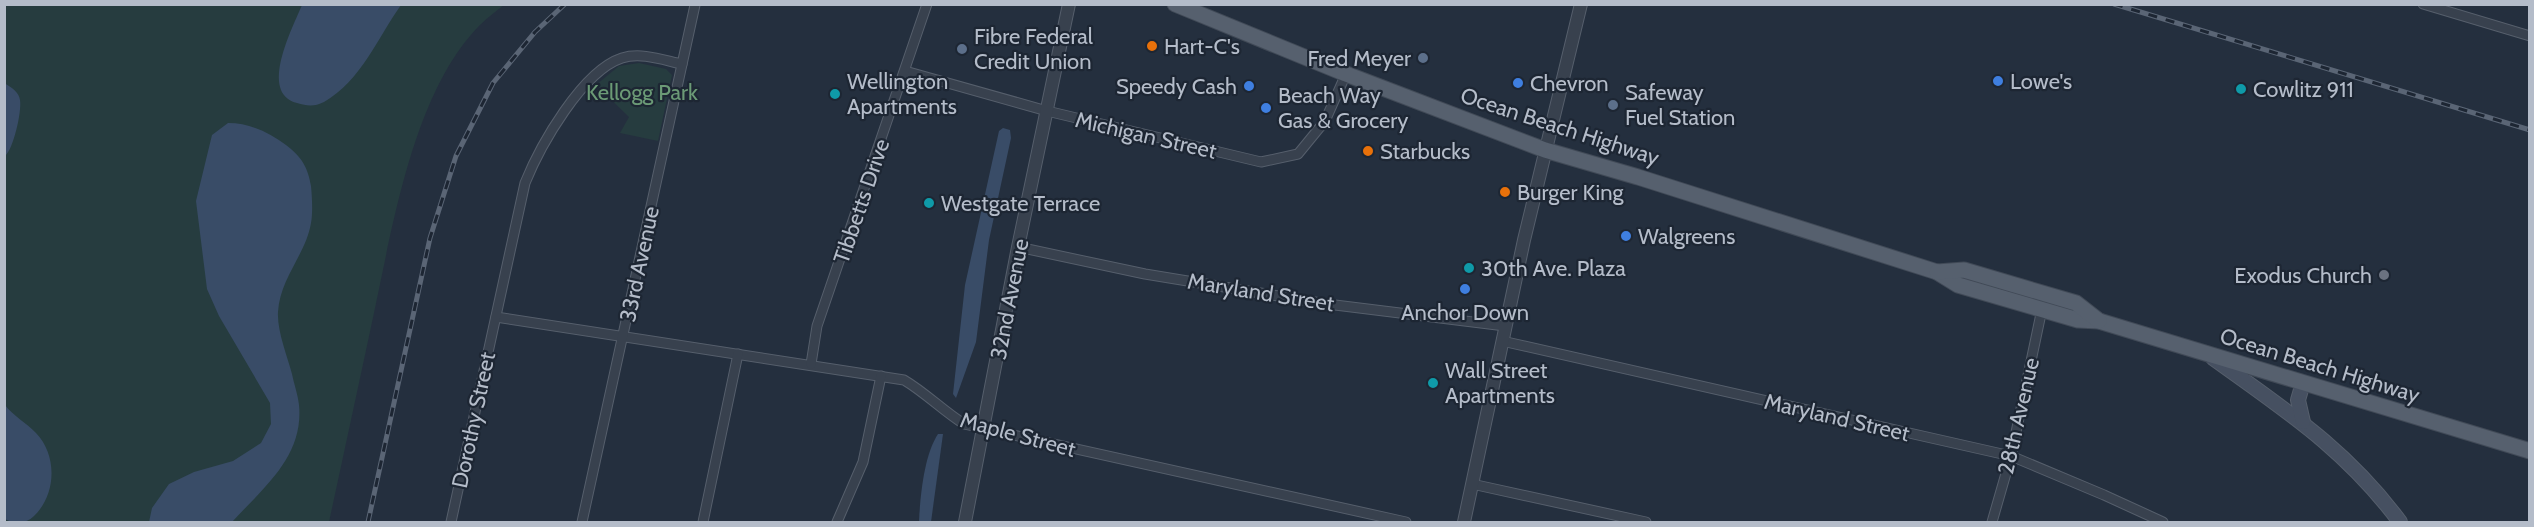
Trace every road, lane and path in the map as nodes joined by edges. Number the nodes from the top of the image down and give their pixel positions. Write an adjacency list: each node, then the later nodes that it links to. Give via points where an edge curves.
1 (927, 4): 9 (street, Tibbetts Drive)
2 (1069, 4): 11 (street, 32nd Avenue)
3 (1175, 4): 10 (main road, Ocean Beach Highway)
4 (1581, 4): 12 (street)
5 (2422, 4): 7 (street)
6 (695, 5): 8 (street, 33rd Avenue)
7 (2529, 36)
8 (682, 64): 16 (street, Dorothy Street, via 643,56 622,58 598,74 555,122 525,183); 19 (street, 33rd Avenue)
9 (905, 71): 11 (street, Michigan Street); 23 (street, Tibbetts Drive, via 818,326)
10 (1346, 74): 11 (street, Michigan Street, via 1325,122 1298,154 1261,162); 12 (main road, Ocean Beach Highway)
11 (1047, 111): 13 (street, 32nd Avenue)
12 (1545, 150): 14 (main road, Ocean Beach Highway); 18 (street)
13 (1018, 247): 18 (street, Maryland Street, via 1327,304); 27 (street, 32nd Avenue)
14 (1937, 272): 15 (main road, Ocean Beach Highway, via 1958,285); 17 (main road, Ocean Beach Highway, via 1964,270 2076,303)
15 (2042, 309): 17 (main road, Ocean Beach Highway, via 2078,320); 29 (street, 28th Avenue)
16 (496, 316): 19 (street, Maple Street); 31 (street, Dorothy Street)
17 (2099, 321): 22 (main road, Ocean Beach Highway)
18 (1505, 326): 20 (street)
19 (623, 337): 21 (street, Maple Street); 32 (street, 33rd Avenue)
20 (1502, 341): 29 (street, Maryland Street); 30 (street)
21 (738, 354): 23 (street, Maple Street); 33 (street)
22 (2209, 355): 25 (main road, Ocean Beach Highway); 26 (main road)
23 (811, 364): 24 (street, Maple Street)
24 (881, 376): 27 (street, Maple Street, via 904,380 923,391 945,412); 34 (street, via 862,462)
25 (2302, 383): 26 (main road, via 2298,400); 28 (main road, Ocean Beach Highway)
26 (2303, 422): 41 (main road, via 2340,453)
27 (983, 430): 35 (street, 32nd Avenue); 36 (street, Maple Street)
28 (2529, 451)
29 (2011, 456): 39 (street, 28th Avenue); 40 (street, Maryland Street)
30 (1472, 484): 37 (street); 38 (street)
31 (451, 522)
32 (582, 522)
33 (703, 522)
34 (837, 522)
35 (965, 522)
36 (1406, 522)
37 (1464, 522)
38 (1646, 522)
39 (1992, 522)
40 (2163, 522)
41 (2400, 522)

